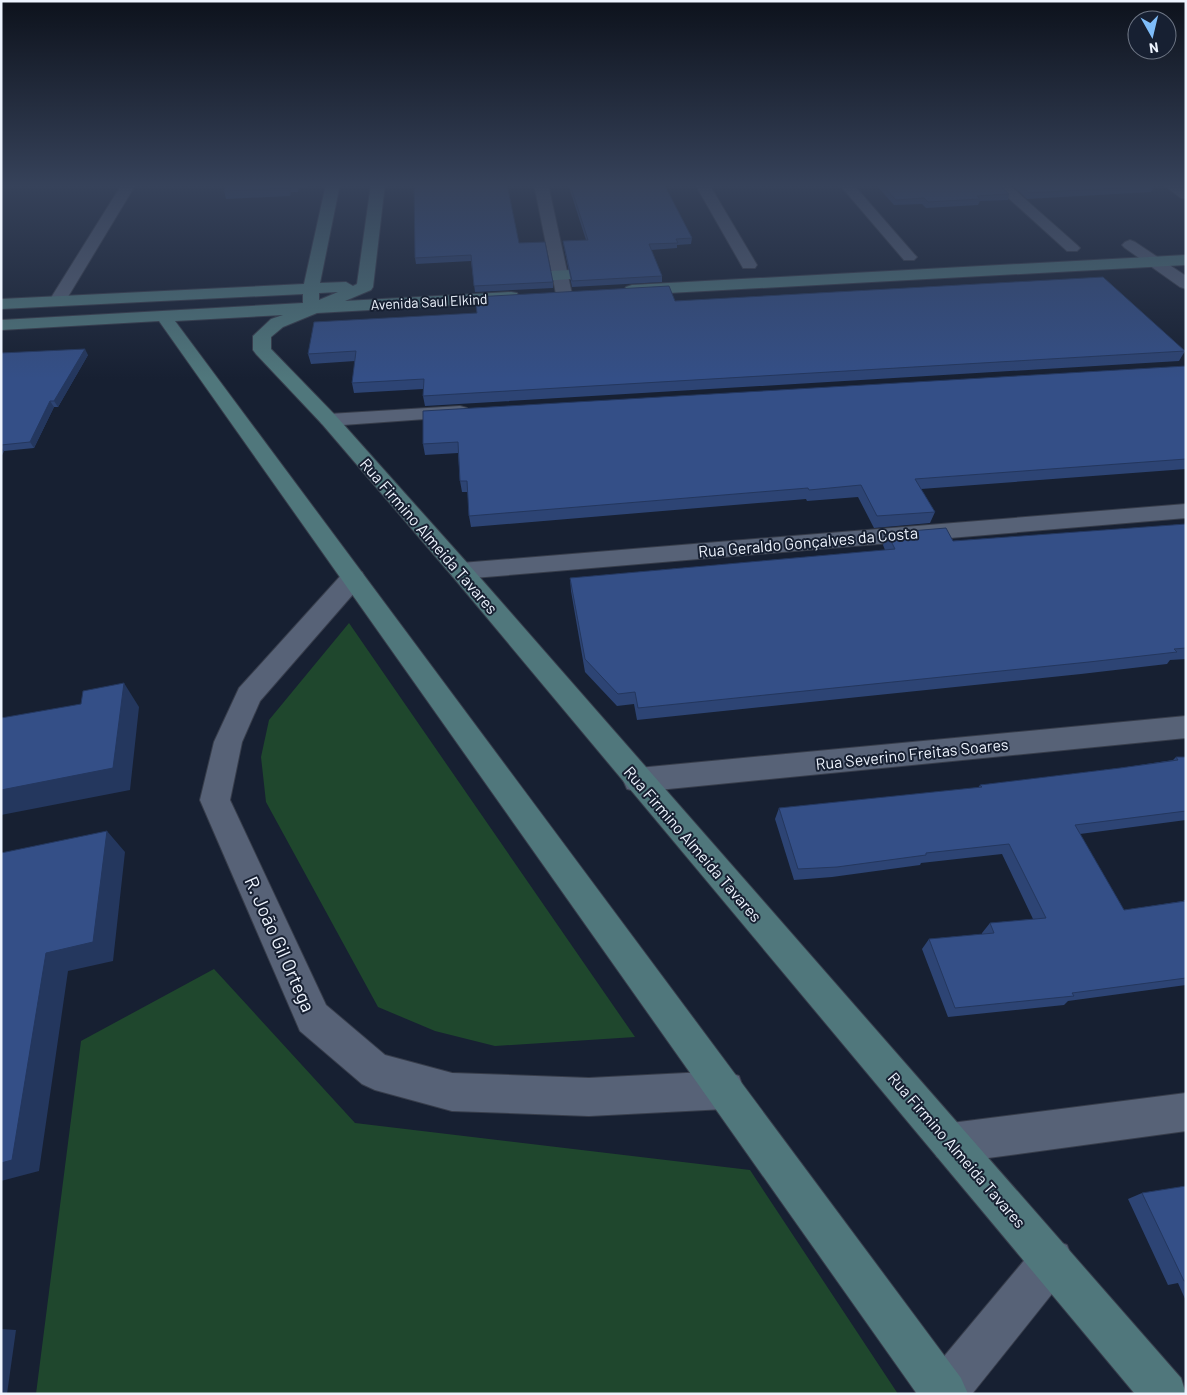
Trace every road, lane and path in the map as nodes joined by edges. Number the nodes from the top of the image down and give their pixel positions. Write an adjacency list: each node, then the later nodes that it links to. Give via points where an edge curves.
1 (89, 249): 28 (street)
2 (321, 249): 27 (main road)
3 (370, 249): 21 (main road)
4 (555, 249): 17 (street)
5 (739, 249): 15 (street)
6 (901, 249): 9 (street)
7 (1138, 249): 12 (street)
8 (928, 256): 9 (main road)
9 (908, 257): 10 (main road)
10 (889, 258)
11 (1186, 260): 12 (main road)
12 (1157, 262): 19 (street); 22 (main road)
13 (769, 264): 15 (main road)
14 (729, 266): 15 (main road)
15 (749, 266)
16 (620, 272): 17 (main road, Avenida Saul Elkind)
17 (561, 276): 18 (main road, Avenida Saul Elkind); 24 (street)
18 (502, 279)
19 (1186, 284)
20 (385, 285): 21 (main road, Avenida Saul Elkind)
21 (365, 286): 27 (main road, Avenida Saul Elkind)
22 (613, 291)
23 (584, 293): 24 (main road)
24 (564, 294): 25 (main road)
25 (544, 295)
26 (525, 296): 27 (main road, Avenida Saul Elkind)
27 (311, 299): 28 (main road, Avenida Saul Elkind); 30 (main road, Avenida Saul Elkind); 33 (main road, Rua Firmino Almeida Tavares, via 262,336 262,350)
28 (57, 301): 29 (main road, Avenida Saul Elkind)
29 (1, 304)
30 (164, 316): 31 (main road, Avenida Saul Elkind); 36 (main road)
31 (1, 325)
32 (478, 411): 33 (street)
33 (329, 420): 35 (main road, Rua Firmino Almeida Tavares)
34 (1186, 511): 35 (street, Rua Geraldo Gonçalves da Costa)
35 (461, 572): 38 (main road, Rua Firmino Almeida Tavares)
36 (353, 578): 39 (main road); 39 (street, R. João Gil Ortega, via 249,695 228,742 215,800 313,1018 374,1071 452,1092 589,1097)
37 (1186, 727): 38 (street, Rua Severino Freitas Soares)
38 (638, 780): 41 (main road, Rua Firmino Almeida Tavares)
39 (725, 1090): 43 (main road)
40 (1186, 1112): 41 (street)
41 (951, 1143): 42 (main road, Rua Firmino Almeida Tavares)
42 (1052, 1260): 43 (street); 44 (main road, Rua Firmino Almeida Tavares)
43 (943, 1393)
44 (1165, 1394)

